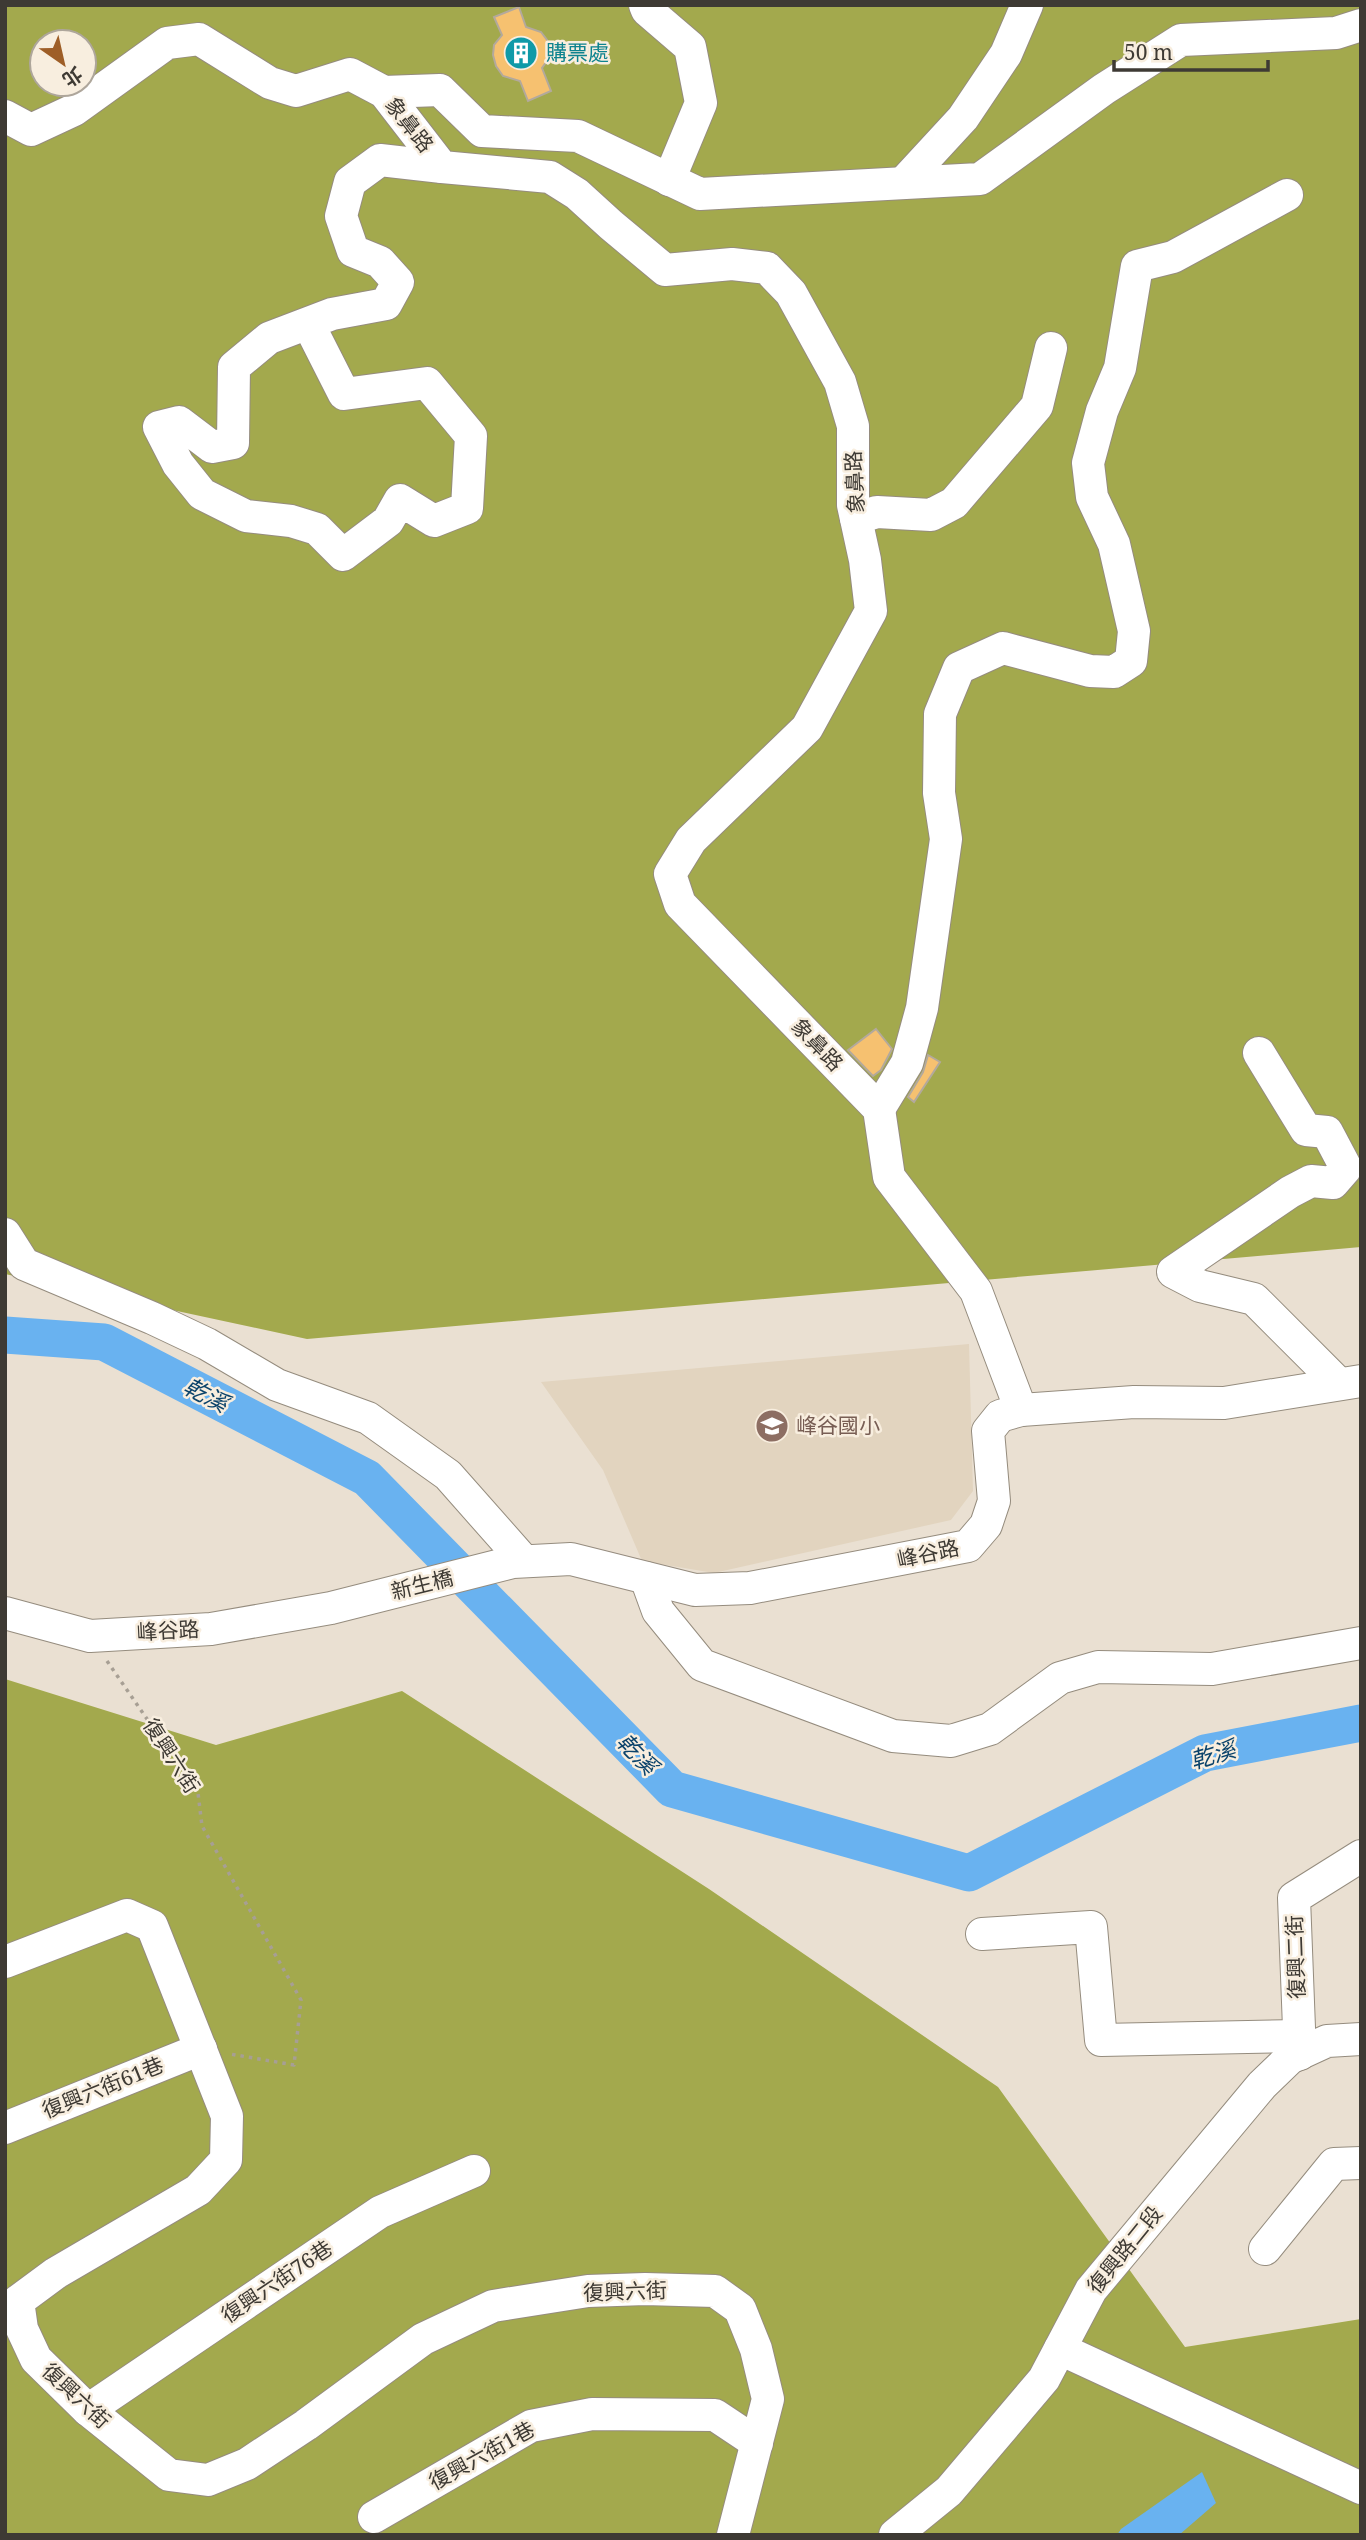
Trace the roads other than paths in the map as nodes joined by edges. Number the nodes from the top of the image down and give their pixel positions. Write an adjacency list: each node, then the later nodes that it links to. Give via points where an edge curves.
1 (645, 5): 7 (street, via 690,47 701,103)
2 (1027, 5): 8 (street, via 1006,54 963,118)
3 (1361, 25): 8 (street, via 1336,33 1181,40 980,179)
4 (383, 92): 5 (street, 象鼻路, via 350,74 296,91 270,83 199,39 167,43 75,110 31,130); 6 (street, 象鼻路); 7 (street, via 440,90 482,131 578,136)
5 (5, 116)
6 (442, 167): 10 (street, via 380,160 351,182 341,216 354,251 380,262 398,282 386,304); 12 (street, 象鼻路, via 550,177 578,194 665,270 732,264 767,268 791,293 840,382 853,426)
7 (669, 180): 8 (street, via 700,194)
8 (903, 183)
9 (1287, 195): 14 (street, via 1172,257 1137,266 1120,368 1088,463 1092,497 1114,544 1134,631 1131,661 1114,672 1090,671 1003,648 959,668 940,714 939,793 946,839 922,1009 906,1063)
10 (308, 323): 10 (street, via 269,338 234,367 233,443 212,447 178,422 159,427 178,464 202,494 246,516 317,529 343,555 388,521 400,500 434,521 467,508 471,436 428,383 344,394)
11 (1051, 348): 12 (street, via 1037,406 954,503 931,515 877,512)
12 (856, 518): 14 (street, 象鼻路, via 871,611 807,728 691,840 670,874 680,904)
13 (1259, 1053): 17 (street, via 1306,1130 1327,1132 1346,1168 1333,1183 1311,1181 1290,1192 1172,1272 1200,1286 1254,1298)
14 (879, 1109): 18 (street, via 889,1177 976,1292)
15 (5, 1234): 16 (street)
16 (15, 1260): 19 (street, via 208,1344 277,1385 368,1418 448,1475)
17 (1350, 1382): 18 (street, 峰谷路, via 1224,1403 1134,1402)
18 (1021, 1410): 20 (street, 峰谷路, via 1000,1416 988,1431 994,1501 986,1525 968,1546 750,1588 695,1590)
19 (519, 1562): 20 (street, 峰谷路, via 571,1559); 21 (street, 新生橋)
20 (646, 1578): 23 (street, via 658,1611 702,1665 892,1736 951,1741 990,1729 1060,1678 1098,1667 1212,1669)
21 (331, 1608): 22 (street, 峰谷路, via 211,1629 90,1636)
22 (5, 1614)
23 (1361, 1643)
24 (1361, 1856): 28 (street, 復興二街, via 1294,1898)
25 (982, 1934): 28 (street, via 1091,1927 1101,2040)
26 (5, 1962): 29 (street, via 128,1916 152,1926)
27 (1361, 2039): 28 (street, 復興路二段)
28 (1300, 2045): 34 (street, 復興路二段, via 1091,2290)
29 (201, 2049): 30 (street, 復興六街61巷); 35 (street, 復興六街, via 227,2116 226,2160 198,2190 56,2273 18,2301 22,2329 36,2359)
30 (5, 2127)
31 (1361, 2163): 33 (street, via 1334,2164)
32 (474, 2171): 35 (street, 復興六街76巷, via 380,2212)
33 (1265, 2249)
34 (1060, 2349): 37 (street); 40 (street, 復興路二段, via 1044,2379 949,2491)
35 (88, 2410): 36 (street, 復興六街, via 169,2474 208,2480 247,2464 423,2339 493,2306 588,2291 715,2291 740,2309 756,2349 768,2399)
36 (757, 2443): 38 (street, 復興六街1巷, via 715,2415 592,2414 531,2426); 39 (street, 復興六街)
37 (1361, 2488)
38 (374, 2517)
39 (733, 2535)
40 (895, 2535)

